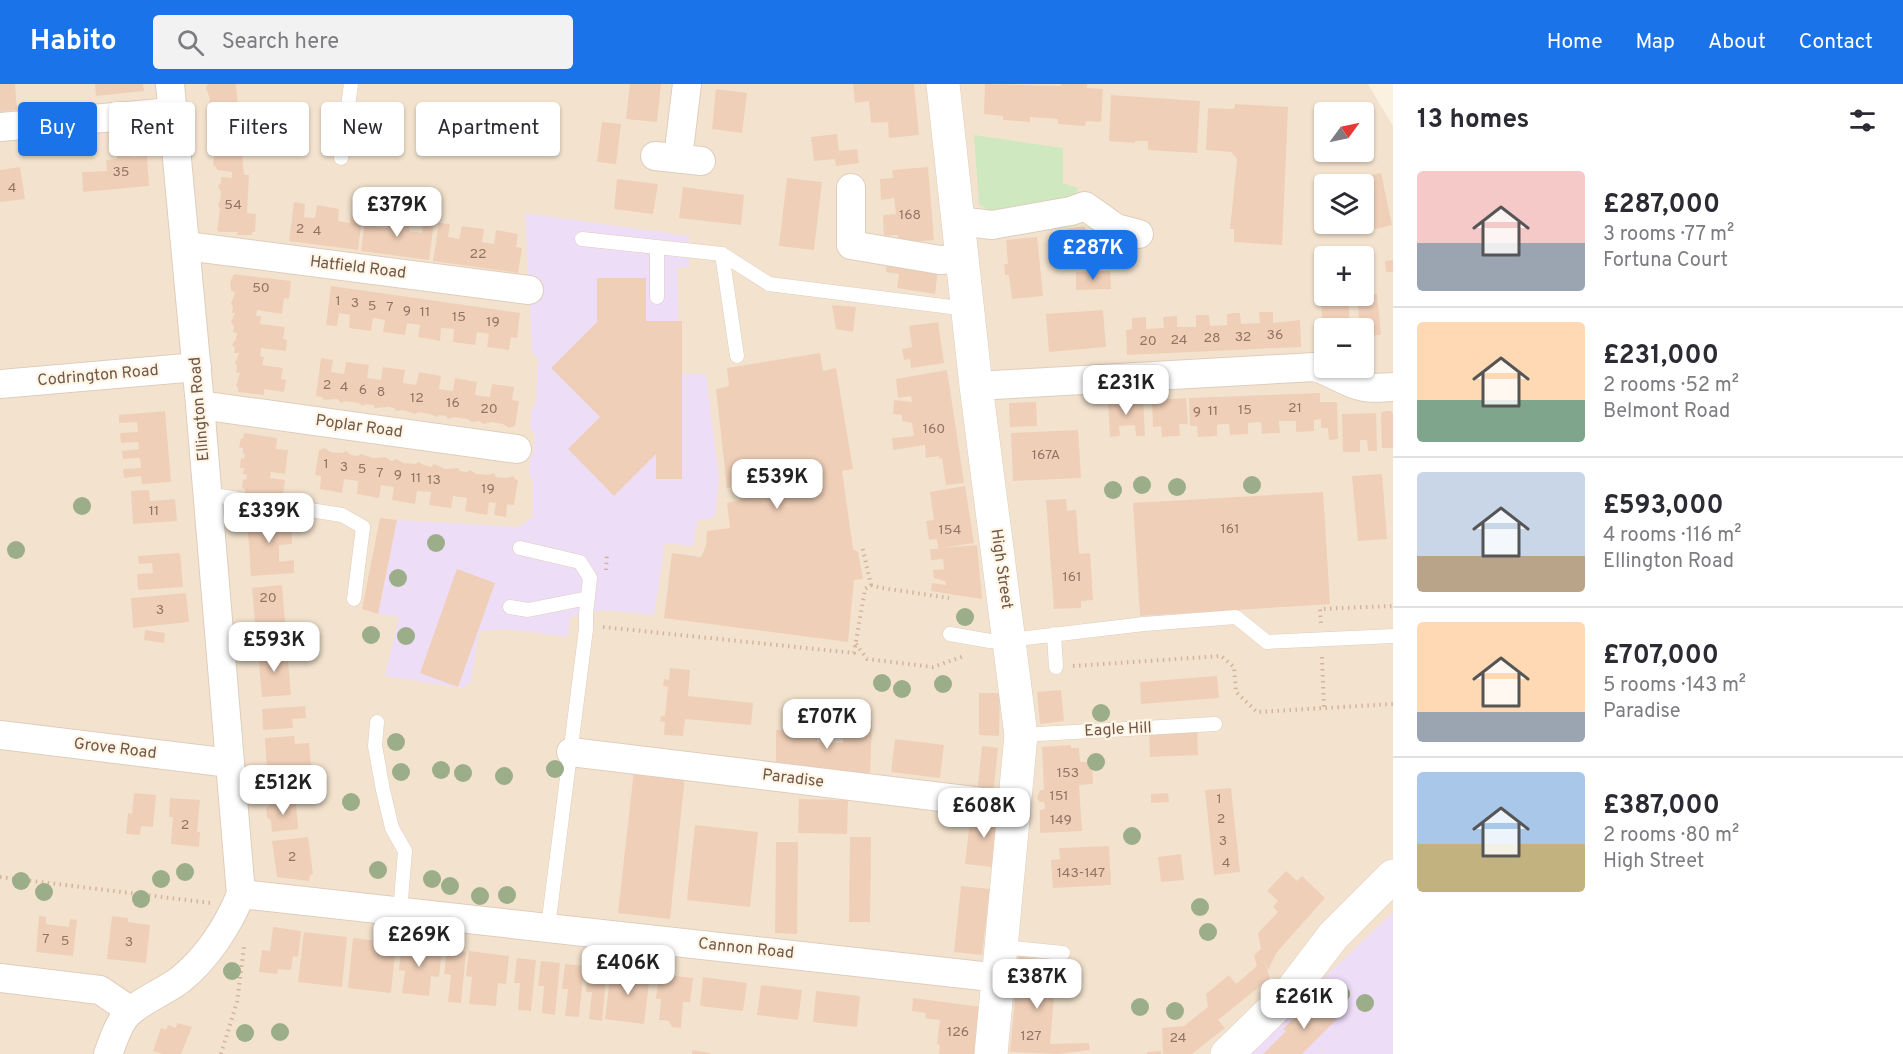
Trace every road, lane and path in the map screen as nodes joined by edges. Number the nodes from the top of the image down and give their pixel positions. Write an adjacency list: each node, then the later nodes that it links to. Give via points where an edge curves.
1 (171, 84): 5 (street, Ellington Road)
2 (351, 84): 9 (lane)
3 (687, 84): 10 (street)
4 (943, 84): 12 (street, High Street)
5 (172, 102)
6 (109, 117): 7 (street)
7 (0, 127)
8 (177, 156): 15 (street, Ellington Road)
9 (341, 158)
10 (678, 158)
11 (851, 188): 18 (street, via 851,245 940,260)
12 (958, 220): 13 (street, via 992,225 1085,206 1116,228); 18 (street, High Street)
13 (1140, 234)
14 (582, 239): 16 (lane)
15 (186, 246): 19 (street, Hatfield Road); 23 (street, Ellington Road)
16 (657, 247): 17 (lane); 20 (lane)
17 (722, 254): 21 (lane, via 769,284); 22 (lane)
18 (962, 259): 21 (street, High Street)
19 (529, 290)
20 (657, 297)
21 (967, 309): 25 (street, High Street)
22 (737, 356)
23 (197, 368): 24 (street, Codrington Road); 27 (street, Ellington Road)
24 (0, 384)
25 (976, 386): 26 (street, via 1314,367 1353,384); 41 (street, High Street)
26 (1393, 387)
27 (200, 405): 28 (street, Poplar Road); 29 (street, Ellington Road)
28 (517, 449)
29 (207, 494): 35 (lane, via 342,515 363,527); 51 (street, Ellington Road)
30 (862, 546): 32 (path)
31 (520, 548): 33 (lane, via 580,562 590,578)
32 (871, 585): 34 (path); 42 (path, via 865,589)
33 (588, 598): 36 (lane, via 528,610); 50 (lane)
34 (949, 598)
35 (354, 599)
36 (510, 607)
37 (599, 627): 42 (path, via 854,653)
38 (950, 634): 41 (lane)
39 (1054, 634): 40 (lane, via 1236,618 1267,642); 41 (lane); 44 (lane)
40 (1393, 636)
41 (1000, 641): 42 (path, via 988,656 963,656 933,668 867,659); 49 (street, High Street)
42 (856, 643)
43 (1096, 664): 45 (path, via 1221,656 1234,667 1236,692 1257,712)
44 (1056, 667)
45 (1393, 704)
46 (377, 722): 56 (lane, via 375,746 383,790 392,828 405,851)
47 (1215, 724): 49 (lane, Eagle Hill)
48 (0, 735): 51 (street, Grove Road)
49 (1021, 735): 52 (street, High Street)
50 (571, 752): 52 (street, Paradise); 57 (lane)
51 (230, 763): 55 (street, Ellington Road)
52 (1015, 806): 60 (street, High Street)
53 (1393, 876): 66 (street, via 1334,936 1289,993)
54 (0, 877): 55 (path)
55 (239, 900): 56 (street, Cannon Road); 62 (street, via 205,955 180,979)
56 (400, 912): 57 (street, Cannon Road)
57 (548, 927): 60 (street, Cannon Road)
58 (245, 944): 64 (path, via 237,1002)
59 (1063, 953): 60 (lane)
60 (1001, 962): 65 (street, High Street)
61 (0, 978): 62 (street, via 100,990)
62 (131, 1011): 63 (street)
63 (108, 1054)
64 (221, 1054)
65 (992, 1054)
66 (1227, 1054)

